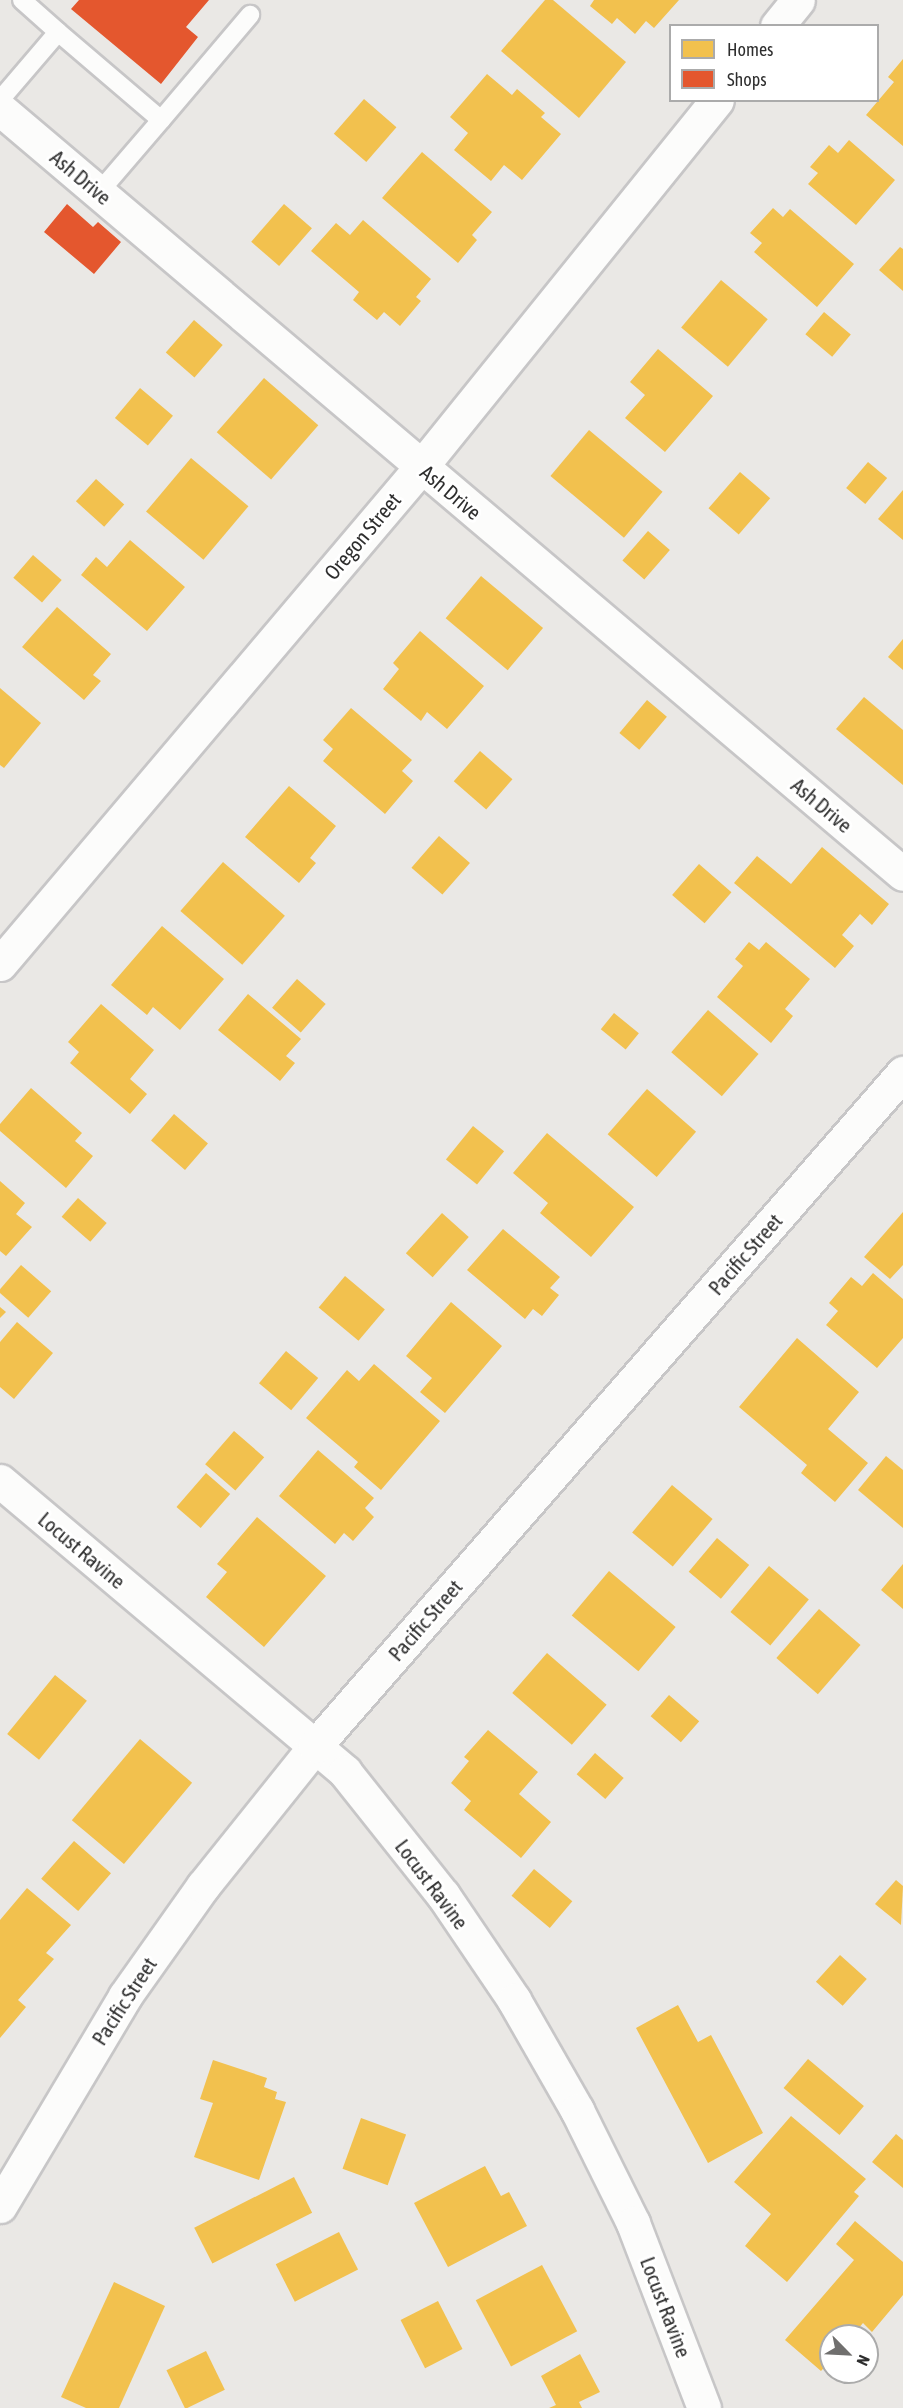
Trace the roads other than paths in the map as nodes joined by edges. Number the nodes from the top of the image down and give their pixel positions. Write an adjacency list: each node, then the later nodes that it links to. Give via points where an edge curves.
1 (22, 0): 5 (lane)
2 (798, 0): 4 (street)
3 (250, 15): 9 (lane)
4 (779, 24)
5 (58, 32): 6 (lane); 9 (lane)
6 (0, 100)
7 (715, 102): 11 (street, Oregon Street)
8 (0, 109): 10 (street, Ash Drive)
9 (161, 120): 10 (lane)
10 (99, 192): 11 (street, Ash Drive)
11 (421, 466): 12 (street, Ash Drive); 13 (street, Oregon Street)
12 (903, 874)
13 (0, 964)
14 (903, 1073): 16 (street, Pacific Street)
15 (0, 1480): 16 (street, Locust Ravine)
16 (315, 1746): 17 (street, Pacific Street, via 203,1886 125,1996); 18 (street, Locust Ravine, via 345,1772 443,1895 514,2000 577,2110 633,2223)
17 (0, 2206)
18 (704, 2408)

